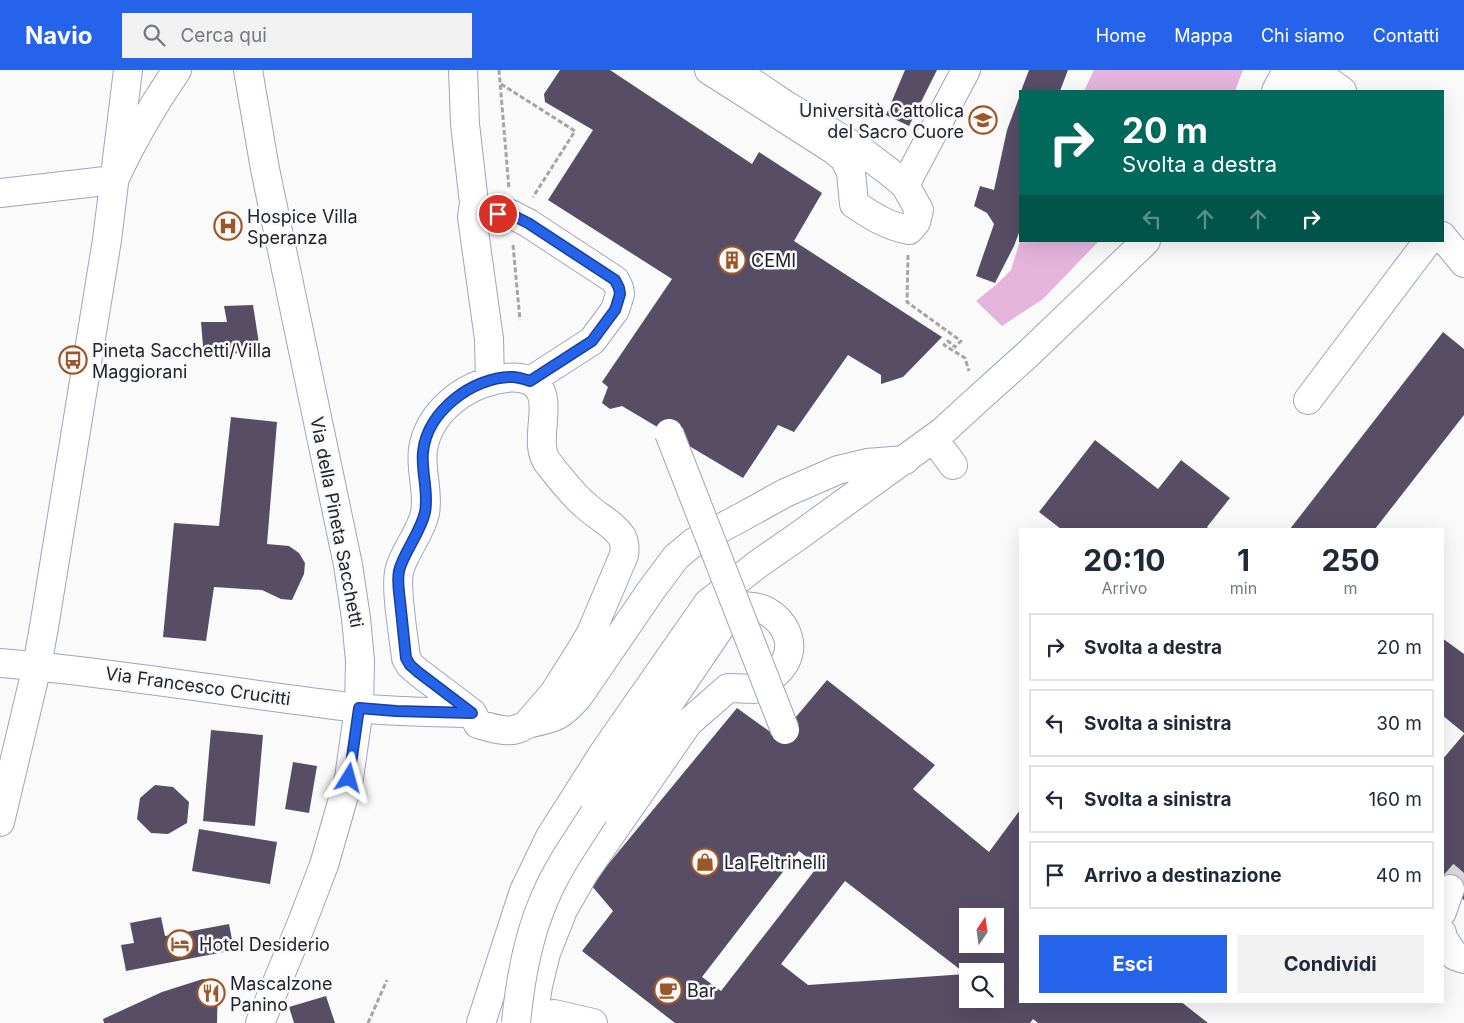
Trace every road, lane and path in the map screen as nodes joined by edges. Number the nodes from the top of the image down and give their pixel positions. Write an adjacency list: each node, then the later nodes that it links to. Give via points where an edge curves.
1 (128, 70): 14 (main road)
2 (178, 70): 14 (main road, via 140,127)
3 (248, 70): 36 (main road, Via della Pineta Sacchetti, via 265,169 348,565 360,661)
4 (450, 70): 18 (main road, via 462,202)
5 (463, 70): 18 (main road, via 474,203)
6 (709, 70): 21 (main road, via 834,150 844,158 851,172 854,204 876,219)
7 (734, 70): 15 (main road, via 859,149)
8 (966, 70): 15 (main road)
9 (1334, 70): 13 (main road)
10 (1282, 79): 12 (main road, via 1323,77)
11 (500, 84): 17 (path, via 575,131)
12 (1342, 90)
13 (1343, 90)
14 (114, 180): 16 (main road); 35 (main road)
15 (905, 185): 21 (main road, via 919,210 916,222)
16 (0, 193)
17 (530, 202)
18 (472, 217): 26 (main road, via 489,339); 27 (main road, via 510,214 615,280 619,288 615,310 592,341)
19 (1444, 225): 22 (main road)
20 (1444, 226): 25 (main road)
21 (909, 230): 28 (path, via 907,302 960,341 955,346 948,341 944,345 965,358)
22 (1464, 240)
23 (1145, 242): 28 (main road)
24 (1427, 242): 29 (main road)
25 (1464, 263)
26 (490, 381): 27 (main road, via 509,377); 37 (main road, via 469,389 449,403 428,434 423,456 425,514 398,577 408,662)
27 (530, 381): 38 (main road, via 540,389 543,398 542,456 571,492 614,528 625,549 591,633 554,692)
28 (978, 399): 31 (main road)
29 (1308, 400)
30 (669, 433): 39 (main road, bridge)
31 (934, 438): 32 (main road); 33 (main road)
32 (905, 460): 38 (main road, via 867,463 838,470 785,493 694,542 676,557 568,709 551,719); 47 (main road, via 708,603 604,752 550,837 524,891)
33 (953, 465)
34 (0, 663): 35 (main road)
35 (37, 666): 36 (main road, Via Francesco Crucitti); 40 (main road)
36 (359, 708): 37 (main road, Via Francesco Crucitti); 45 (main road, Via della Pineta Sacchetti, via 349,778 332,840)
37 (472, 713): 38 (main road, via 478,724 492,728 515,730)
38 (528, 724)
39 (785, 730)
40 (0, 822)
41 (1444, 939): 42 (main road, via 1456,956)
42 (1464, 959)
43 (387, 980): 46 (path)
44 (537, 1020): 44 (main road, bridge, via 524,962 538,914 556,875 730,612 753,607 776,617 789,641 786,661 755,688 728,688 688,723 584,873 563,910 546,953 538,986); 48 (main road)
45 (262, 1022)
46 (368, 1023)
47 (481, 1023)
48 (594, 1023)

